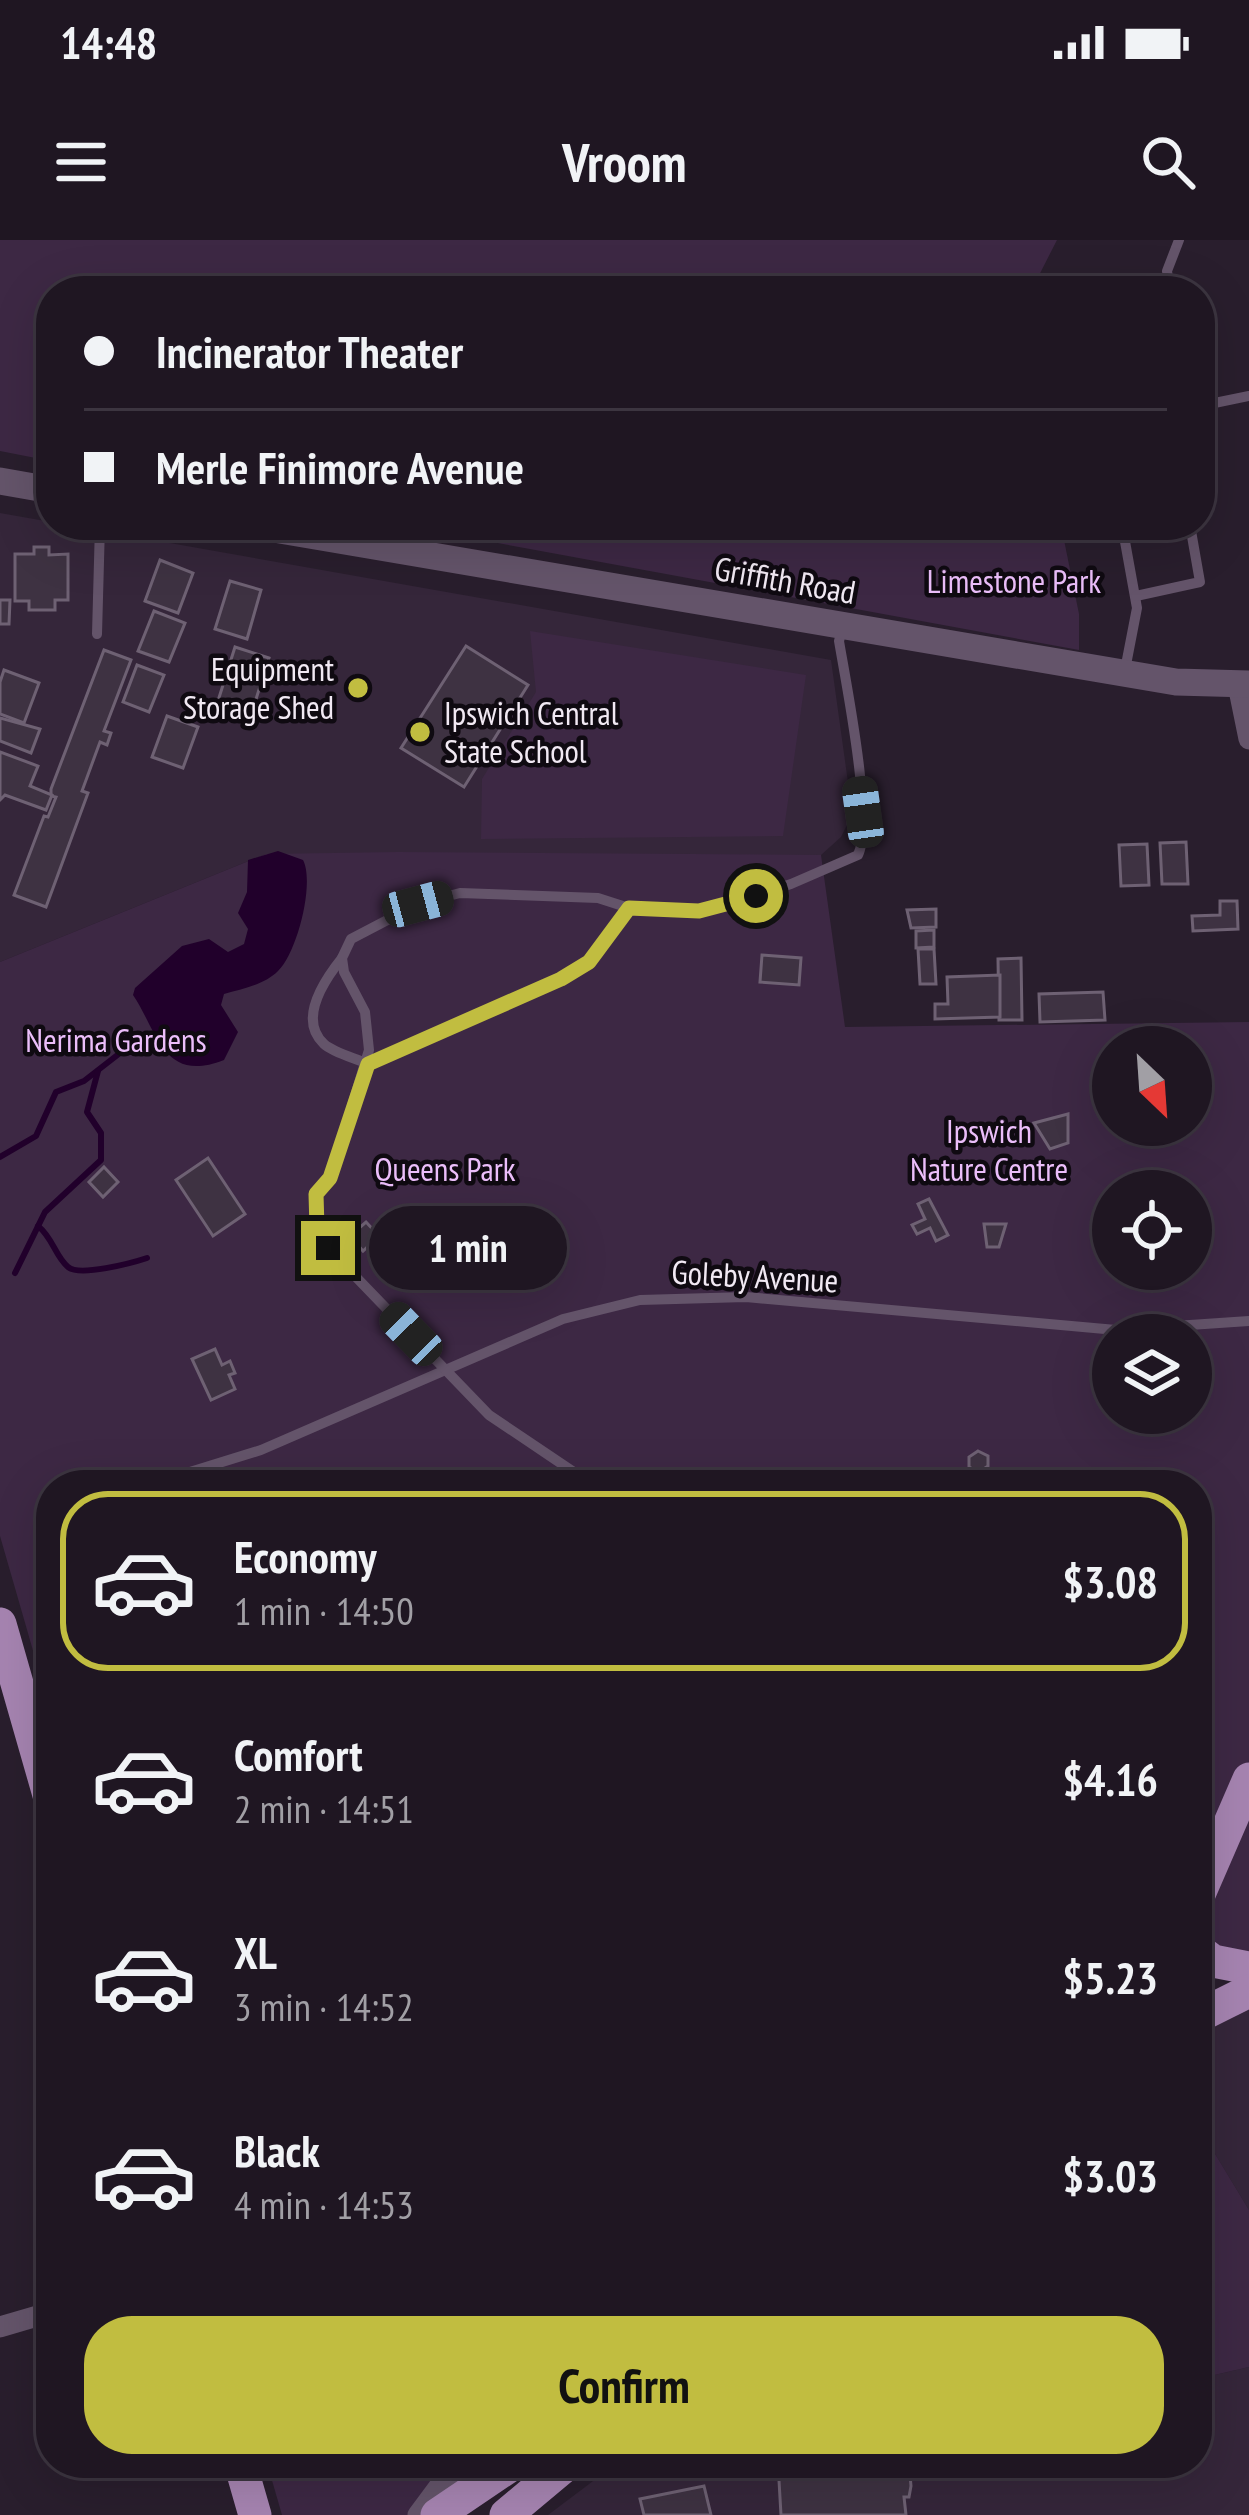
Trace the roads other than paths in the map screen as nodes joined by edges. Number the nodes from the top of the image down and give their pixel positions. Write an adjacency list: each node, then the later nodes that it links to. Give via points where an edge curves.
1 (1178, 240): 2 (lane)
2 (1168, 276)
3 (1249, 396): 4 (lane)
4 (1215, 403)
5 (0, 482): 6 (street)
6 (36, 488)
7 (100, 540): 13 (lane)
8 (338, 540): 12 (street, Griffith Road)
9 (1125, 540): 11 (lane)
10 (1192, 540): 11 (lane, via 1199,582)
11 (1136, 596): 14 (lane)
12 (843, 626): 14 (street, Griffith Road); 17 (lane, via 862,850 710,910)
13 (97, 634)
14 (1124, 674): 15 (street, Griffith Road)
15 (1244, 684): 16 (street)
16 (1249, 739)
17 (629, 908): 18 (lane, via 598,898 460,893 376,922 351,939); 19 (lane, via 589,962 561,979)
18 (342, 958): 19 (lane, via 365,1012); 19 (lane, via 318,993 316,1031 324,1044)
19 (368, 1064): 21 (lane, via 330,1178 316,1194 317,1228)
20 (1249, 1321): 21 (lane, Goleby Avenue, via 1115,1330 674,1296 602,1306)
21 (447, 1371): 22 (lane, Goleby Avenue); 23 (lane, via 489,1415)
22 (196, 1470)
23 (570, 1470)
24 (0, 1624): 25 (main road)
25 (36, 1750)
26 (1249, 1779): 27 (main road)
27 (1212, 1864)
28 (1212, 1959): 29 (main road)
29 (1249, 1968)
30 (1249, 1991): 31 (main road)
31 (1212, 2010)
32 (36, 2316): 33 (street)
33 (0, 2326)
34 (244, 2478): 38 (main road)
35 (447, 2478): 39 (street)
36 (492, 2478): 40 (main road)
37 (550, 2478): 41 (main road)
38 (255, 2515)
39 (418, 2515)
40 (436, 2515)
41 (506, 2515)

